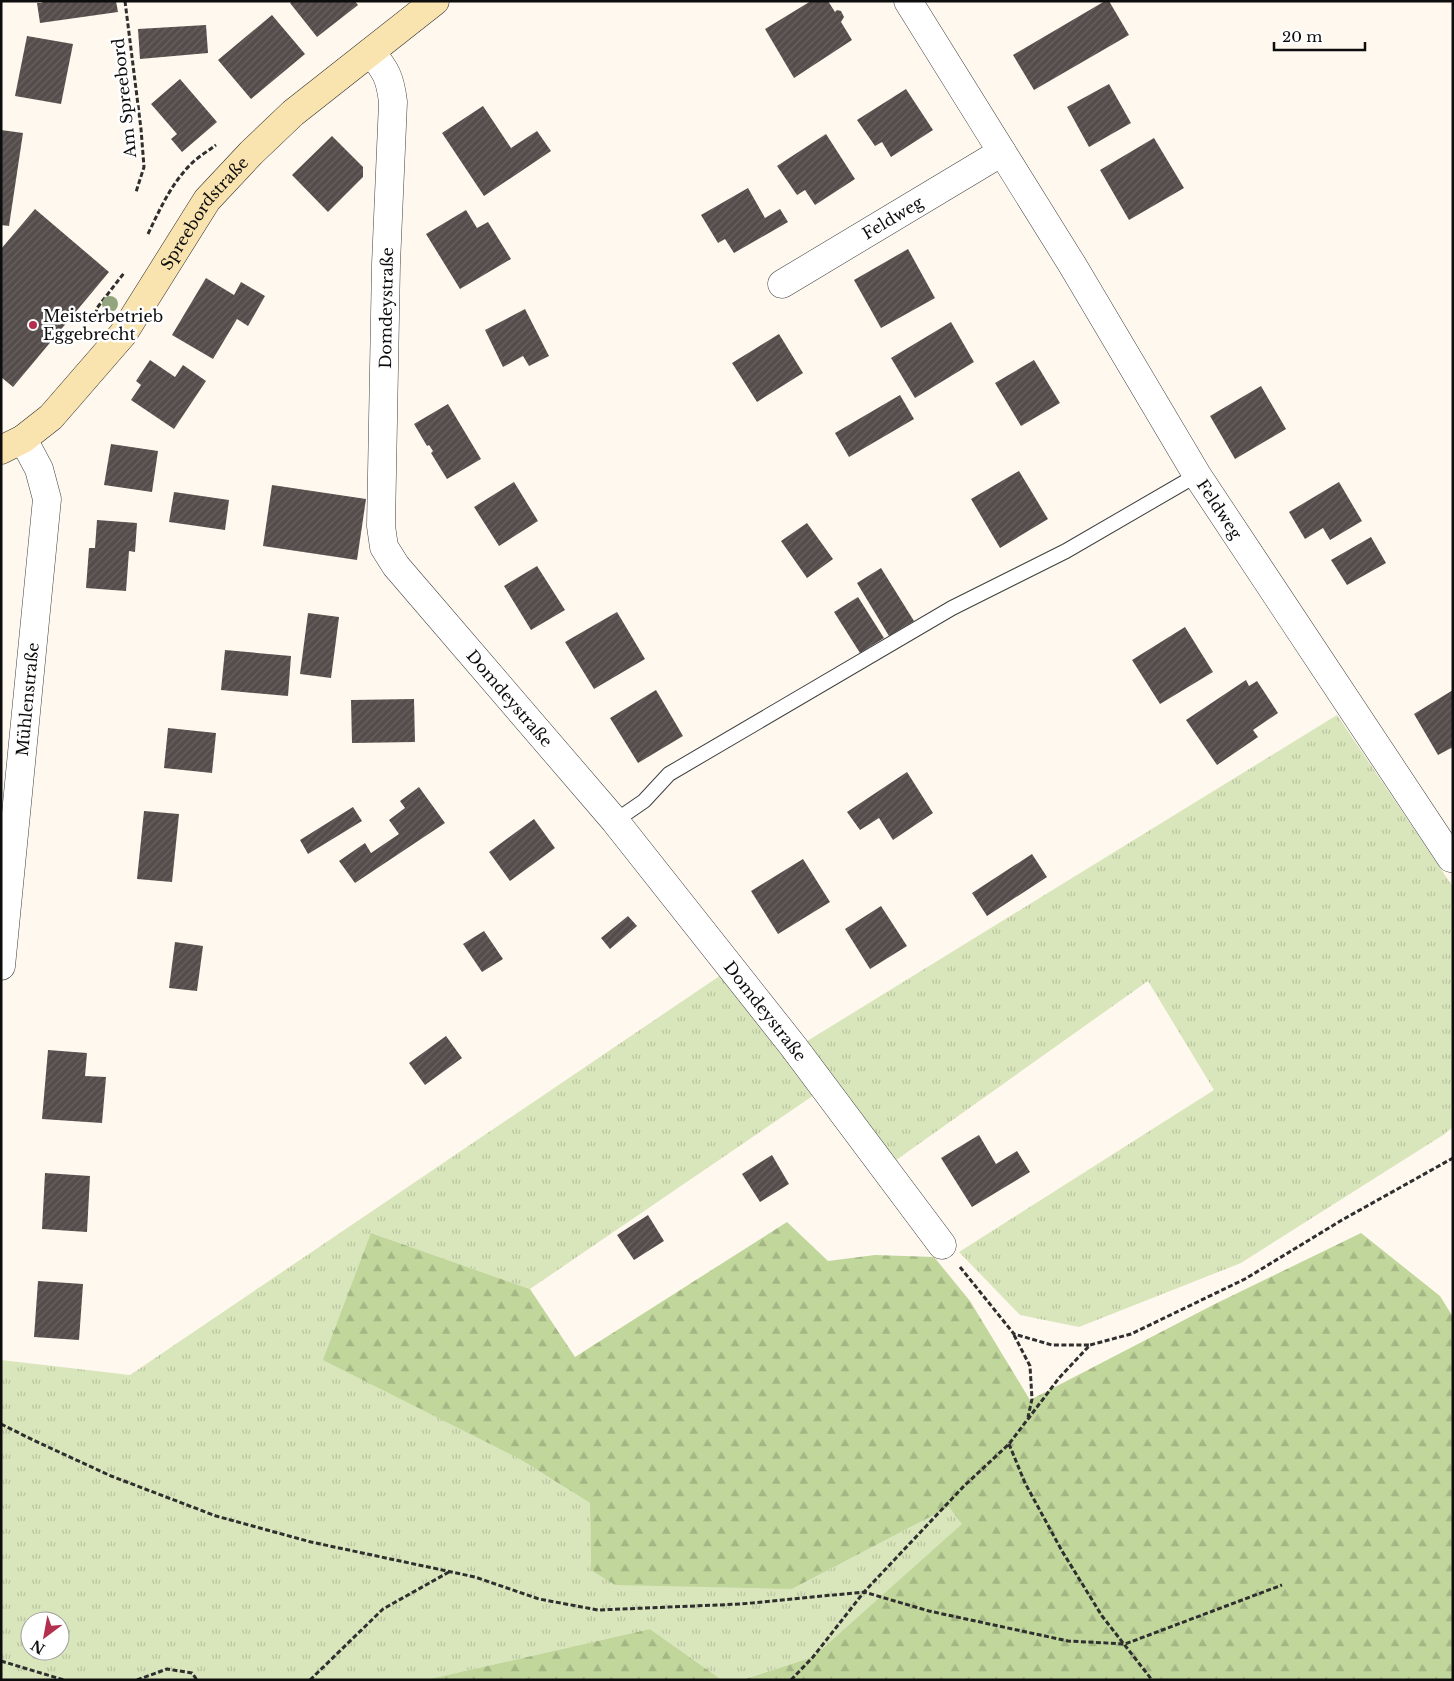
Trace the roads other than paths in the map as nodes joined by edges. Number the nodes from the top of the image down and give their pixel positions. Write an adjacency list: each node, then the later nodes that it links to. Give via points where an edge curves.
1 (435, 1): 3 (main road, Spreebordstraße)
2 (908, 1): 4 (street, Feldweg)
3 (371, 52): 6 (main road, Spreebordstraße, via 293,113 208,200 124,334 50,418); 8 (street, Domdeystraße, via 391,84 393,102 386,264 381,517 384,547 396,566)
4 (1002, 152): 5 (street, Feldweg); 7 (street, Feldweg)
5 (782, 284)
6 (12, 445): 10 (street, Mühlenstraße, via 39,469 47,499)
7 (1197, 474): 8 (lane, via 1066,551 952,608 669,774 644,801); 9 (street, Feldweg)
8 (615, 821): 11 (street, Domdeystraße, via 793,1046)
9 (1452, 859)
10 (1, 966)
11 (942, 1245)

